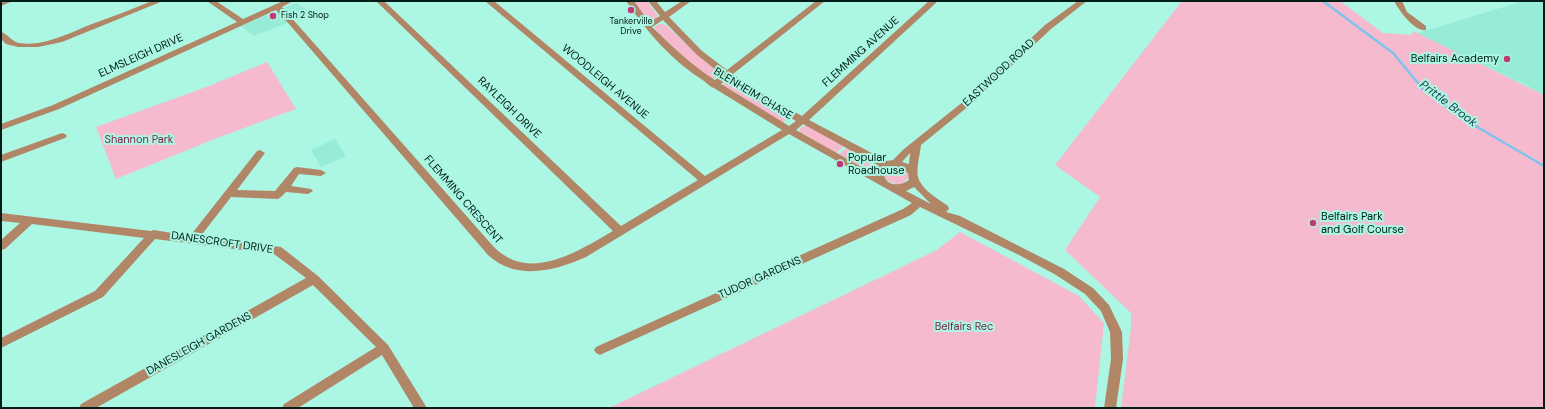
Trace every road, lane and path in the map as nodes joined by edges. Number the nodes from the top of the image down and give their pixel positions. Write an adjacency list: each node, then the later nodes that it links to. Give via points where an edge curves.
1 (9, 1): 14 (street)
2 (159, 1): 20 (street, via 38,46 18,46)
3 (211, 1): 17 (street)
4 (289, 1): 15 (street, ELMSLEIGH DRIVE)
5 (380, 1): 43 (street, RAYLEIGH DRIVE)
6 (489, 1): 33 (street, WOODLEIGH AVENUE)
7 (630, 1): 18 (street, BLENHEIM CHASE)
8 (652, 1): 16 (street, BLENHEIM CHASE)
9 (687, 1): 16 (street)
10 (821, 1): 21 (street)
11 (934, 1): 23 (street, FLEMMING AVENUE)
12 (1083, 1): 27 (street, EASTWOOD ROAD, via 1048,27 967,103)
13 (1398, 1): 19 (street, via 1404,13)
14 (1, 4)
15 (276, 7): 17 (street, ELMSLEIGH DRIVE); 43 (street, FLEMMING CRESCENT, via 292,22 498,257 512,264 546,267 565,263)
16 (663, 17): 18 (street); 21 (street, BLENHEIM CHASE, via 687,42)
17 (243, 22): 24 (street, ELMSLEIGH DRIVE, via 56,107)
18 (647, 26): 22 (street, BLENHEIM CHASE, via 679,58)
19 (1423, 28)
20 (1, 34)
21 (727, 74): 22 (street); 23 (street, BLENHEIM CHASE)
22 (714, 85): 25 (street, BLENHEIM CHASE)
23 (803, 120): 25 (street, FLEMMING CRESCENT); 30 (street, BLENHEIM CHASE, via 879,162)
24 (1, 127)
25 (789, 130): 33 (street, FLEMMING CRESCENT); 34 (street, BLENHEIM CHASE)
26 (62, 136): 29 (street)
27 (916, 145): 30 (street, EASTWOOD ROAD); 32 (street)
28 (260, 153): 38 (street)
29 (1, 159)
30 (891, 164): 32 (street, via 901,164); 34 (street, via 879,172)
31 (321, 173): 35 (street, via 297,170)
32 (913, 176): 36 (street, via 910,185 904,188); 41 (street, via 934,203)
33 (705, 181): 43 (street, FLEMMING CRESCENT)
34 (882, 182): 36 (street)
35 (282, 188): 37 (street); 38 (street, via 278,195)
36 (891, 188): 39 (street)
37 (308, 191)
38 (229, 193): 45 (street)
39 (919, 202): 41 (street, via 943,216); 50 (street, TUDOR GARDENS, via 907,212)
40 (1, 217): 42 (street, DANESCROFT DRIVE)
41 (956, 219): 54 (street, via 1023,252 1079,284 1105,308 1116,332 1117,359)
42 (30, 220): 44 (street, DANESCROFT DRIVE); 46 (street)
43 (621, 232)
44 (154, 234): 45 (street, DANESCROFT DRIVE); 48 (street, via 99,294)
45 (193, 239): 47 (street, DANESCROFT DRIVE, via 277,250)
46 (1, 246)
47 (314, 279): 49 (street, DANESCROFT DRIVE); 51 (street, DANESLEIGH GARDENS)
48 (1, 343)
49 (384, 348): 52 (street); 53 (street, DANESCROFT DRIVE)
50 (600, 350)
51 (85, 408)
52 (288, 408)
53 (421, 408)
54 (1110, 408)

